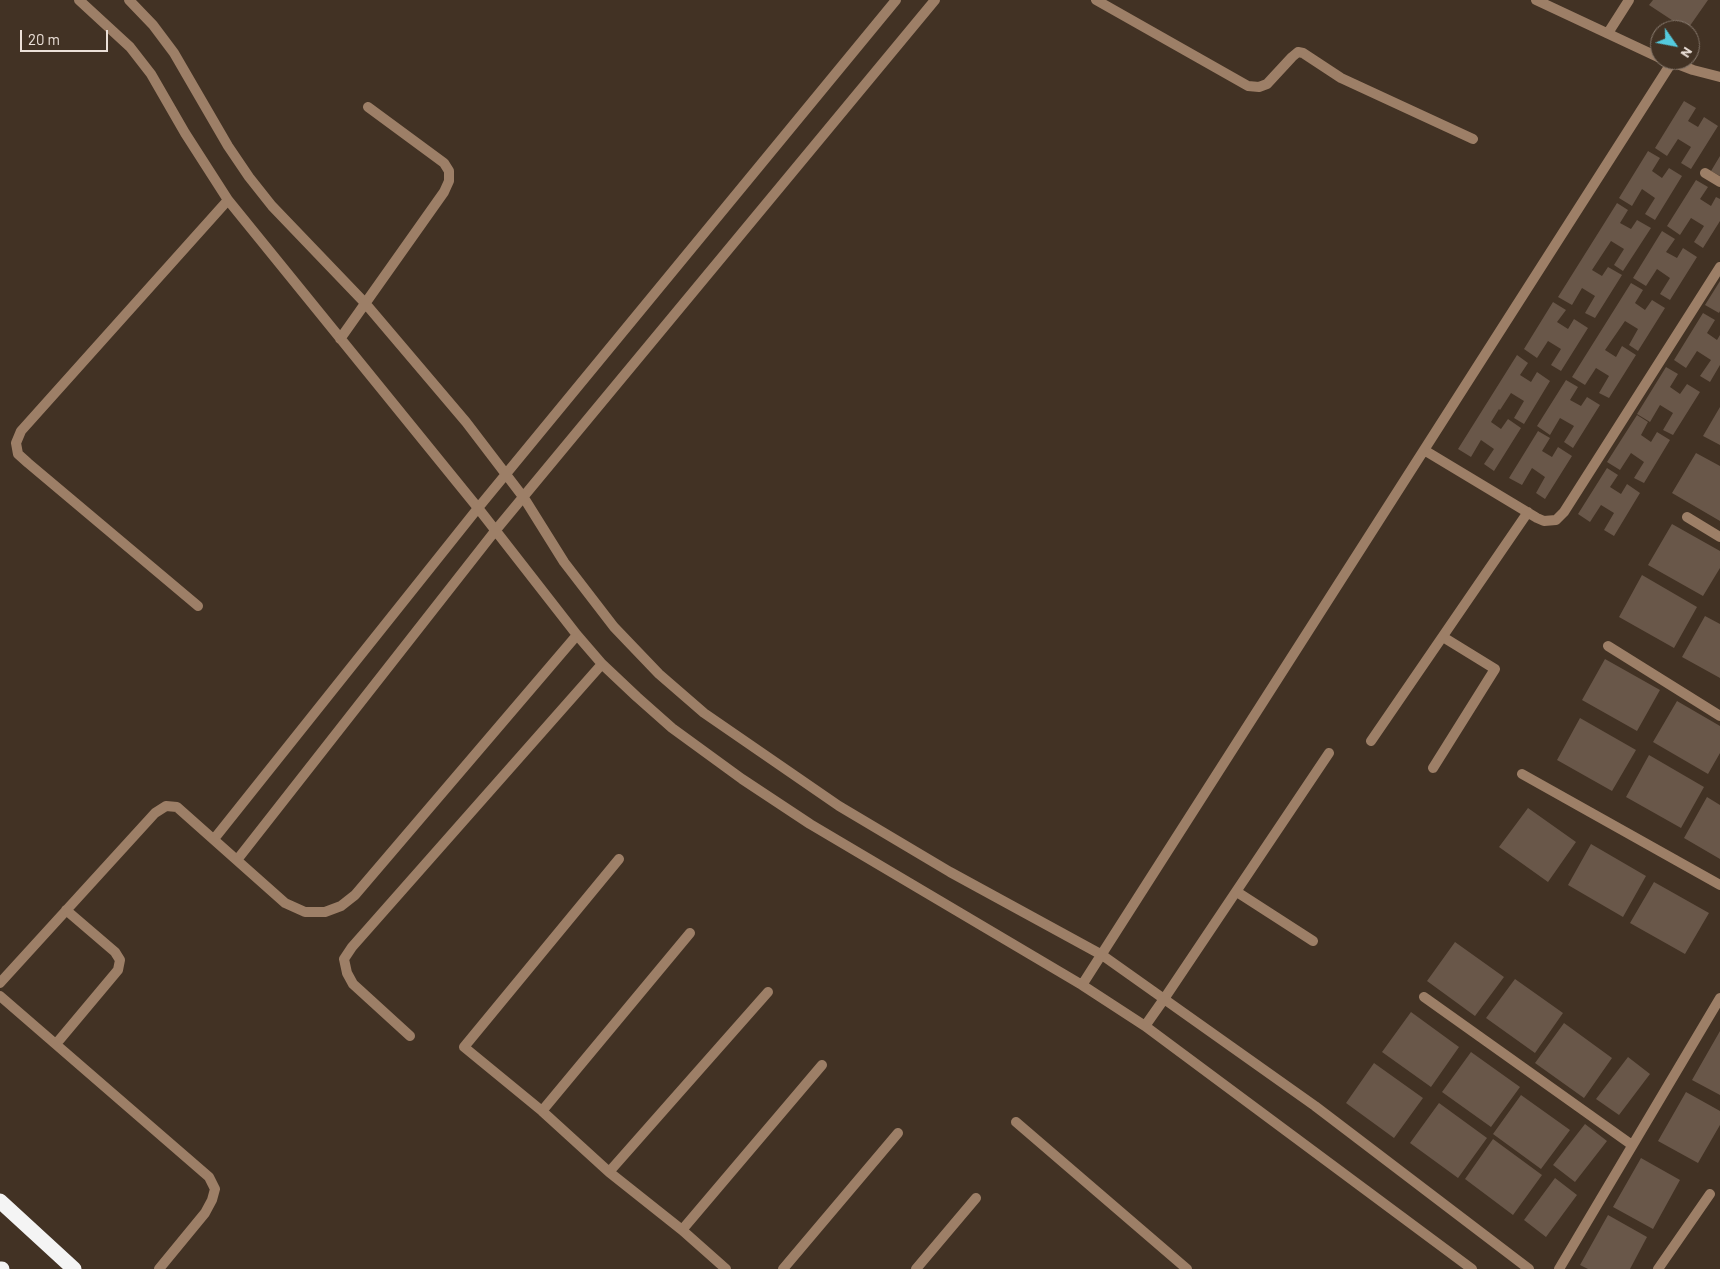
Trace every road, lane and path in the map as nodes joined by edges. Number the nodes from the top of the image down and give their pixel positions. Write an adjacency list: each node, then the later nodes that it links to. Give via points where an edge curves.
1 (129, 0): 19 (street, via 174,53 249,177 272,206)
2 (896, 0): 22 (street)
3 (935, 0): 23 (street)
4 (1096, 0): 14 (street, via 1248,86 1267,84 1292,56 1303,53 1341,78)
5 (1536, 0): 8 (street)
6 (1630, 0): 8 (street)
7 (84, 2): 17 (street, via 130,47 150,74)
8 (1608, 33): 9 (street)
9 (1650, 53)
10 (1663, 70): 21 (street)
11 (1698, 70): 12 (street)
12 (1720, 77)
13 (368, 107): 19 (street, via 444,163 449,171 449,181)
14 (1473, 139)
15 (1705, 173): 16 (street)
16 (1720, 182)
17 (228, 200): 20 (street); 29 (street, via 21,431 16,444 18,454 28,463)
18 (1720, 267): 25 (street, via 1564,512 1556,520 1544,521)
19 (365, 304): 20 (street); 22 (street)
20 (340, 339): 24 (street)
21 (1424, 450): 25 (street); 47 (street)
22 (507, 474): 23 (street); 24 (street)
23 (524, 498): 27 (street); 47 (street, via 564,562 614,627 659,674 704,713 839,806 950,872)
24 (478, 508): 27 (street); 39 (street)
25 (1528, 512): 31 (street)
26 (1687, 517): 28 (street)
27 (495, 531): 30 (street); 41 (street)
28 (1720, 537)
29 (198, 606)
30 (577, 635): 33 (street); 41 (street, via 355,895 341,906 325,912 305,912 285,903)
31 (1443, 637): 35 (street); 37 (street, via 1495,669)
32 (1608, 646): 34 (street)
33 (602, 664): 49 (street, via 672,728 742,779 810,824); 56 (street, via 344,959 353,984)
34 (1720, 716)
35 (1371, 741)
36 (1329, 753): 43 (street)
37 (1433, 768)
38 (1522, 774): 42 (street)
39 (214, 839): 41 (street); 44 (street, via 177,807 166,806 155,813)
40 (619, 859): 59 (street, via 464,1047)
41 (237, 860)
42 (1720, 885)
43 (1237, 892): 46 (street); 54 (street)
44 (66, 910): 48 (street); 57 (street, via 116,952 120,960 118,970)
45 (690, 933): 59 (street)
46 (1313, 941)
47 (1102, 955): 49 (street); 54 (street)
48 (0, 983)
49 (1082, 986): 55 (street)
50 (768, 992): 63 (street)
51 (0, 996): 57 (street)
52 (1424, 997): 62 (street)
53 (1720, 998): 62 (street)
54 (1164, 999): 55 (street); 77 (street, via 1315,1106)
55 (1144, 1026): 76 (street)
56 (410, 1036)
57 (56, 1044): 71 (street, via 209,1176 215,1189 205,1213)
58 (822, 1065): 69 (street)
59 (542, 1111): 63 (street)
60 (1016, 1122): 75 (street)
61 (898, 1133): 73 (street)
62 (1632, 1145): 78 (street)
63 (609, 1172): 69 (street)
64 (1710, 1194): 79 (street)
65 (976, 1198): 74 (street)
66 (0, 1201): 68 (highway)
67 (0, 1214): 68 (highway)
68 (19, 1218): 70 (highway)
69 (682, 1230): 72 (street)
70 (74, 1269)
71 (158, 1269)
72 (726, 1269)
73 (782, 1269)
74 (916, 1269)
75 (1187, 1269)
76 (1472, 1269)
77 (1530, 1269)
78 (1559, 1269)
79 (1658, 1269)

